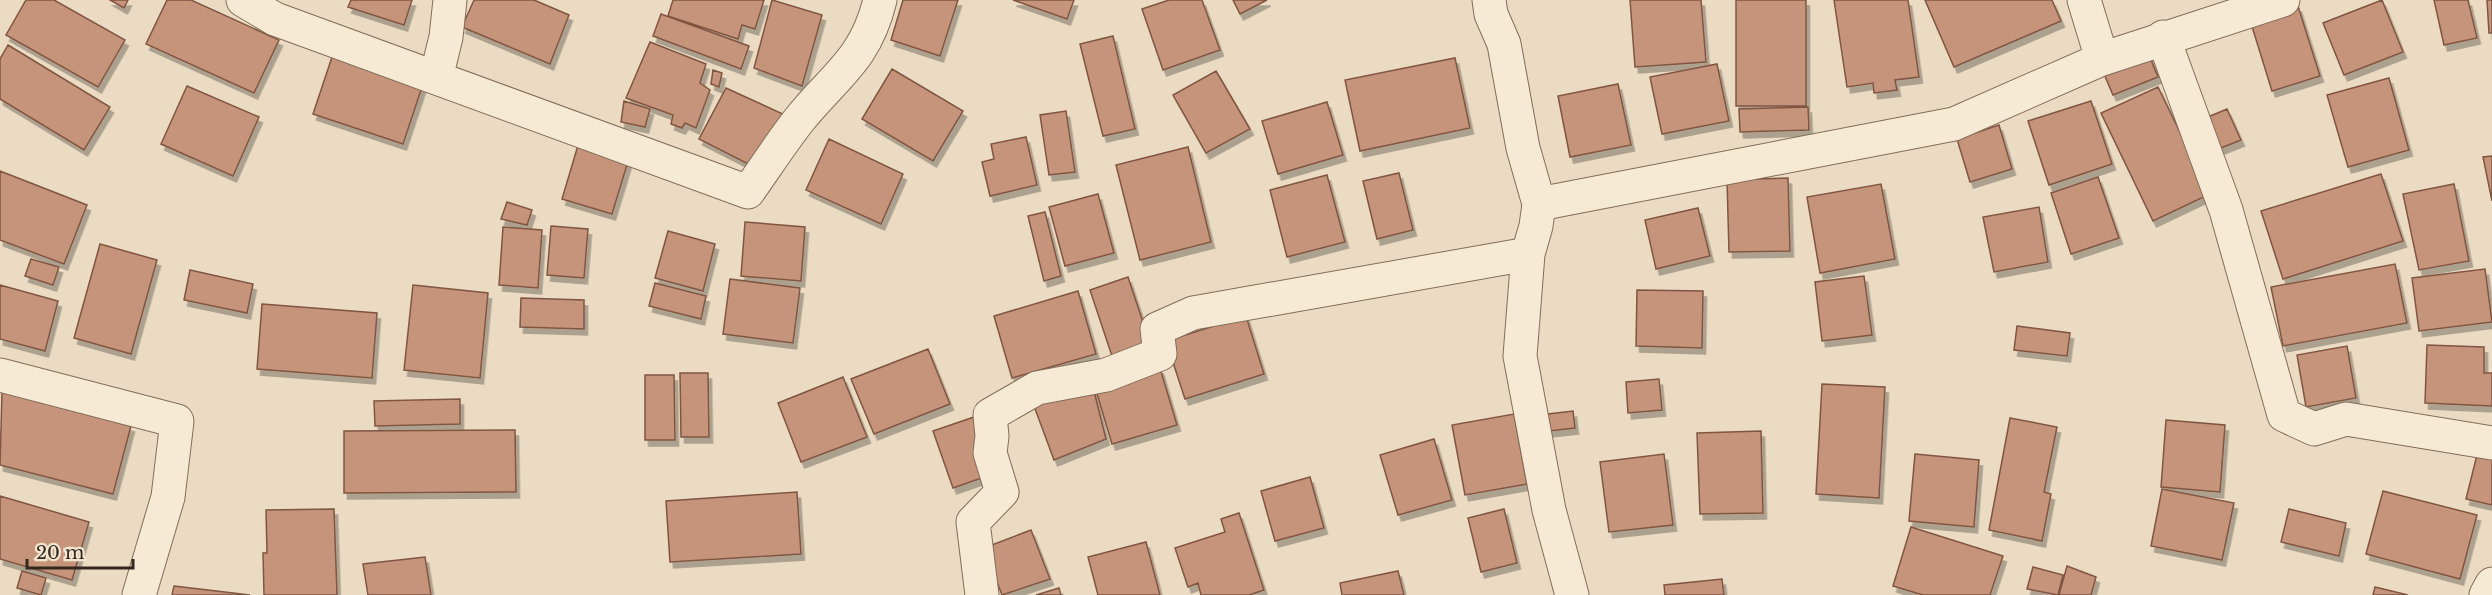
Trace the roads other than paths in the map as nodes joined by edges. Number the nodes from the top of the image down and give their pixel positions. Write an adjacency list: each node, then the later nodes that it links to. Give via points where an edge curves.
1 (243, 0): 9 (street, via 275,19)
2 (450, 0): 9 (street, via 446,37)
3 (880, 0): 9 (street, via 870,36 859,54 799,120 748,192)
4 (1489, 0): 10 (street, via 1504,44 1523,148)
5 (2084, 0): 8 (street)
6 (2283, 0): 7 (street)
7 (2163, 38): 8 (street); 13 (street, via 2226,210 2284,416 2314,429 2346,419)
8 (2102, 59): 10 (street, via 1954,124)
9 (435, 78)
10 (1539, 204): 11 (street)
11 (1528, 254): 16 (street, via 1193,313 1158,328 1160,354 1106,375 1037,388 990,415 990,453 1002,492 973,522); 17 (street, via 1520,356 1549,510)
12 (0, 375): 15 (street, via 177,421 168,497)
13 (2492, 443)
14 (2492, 584): 18 (street)
15 (139, 595)
16 (982, 595)
17 (1572, 595)
18 (2486, 595)

